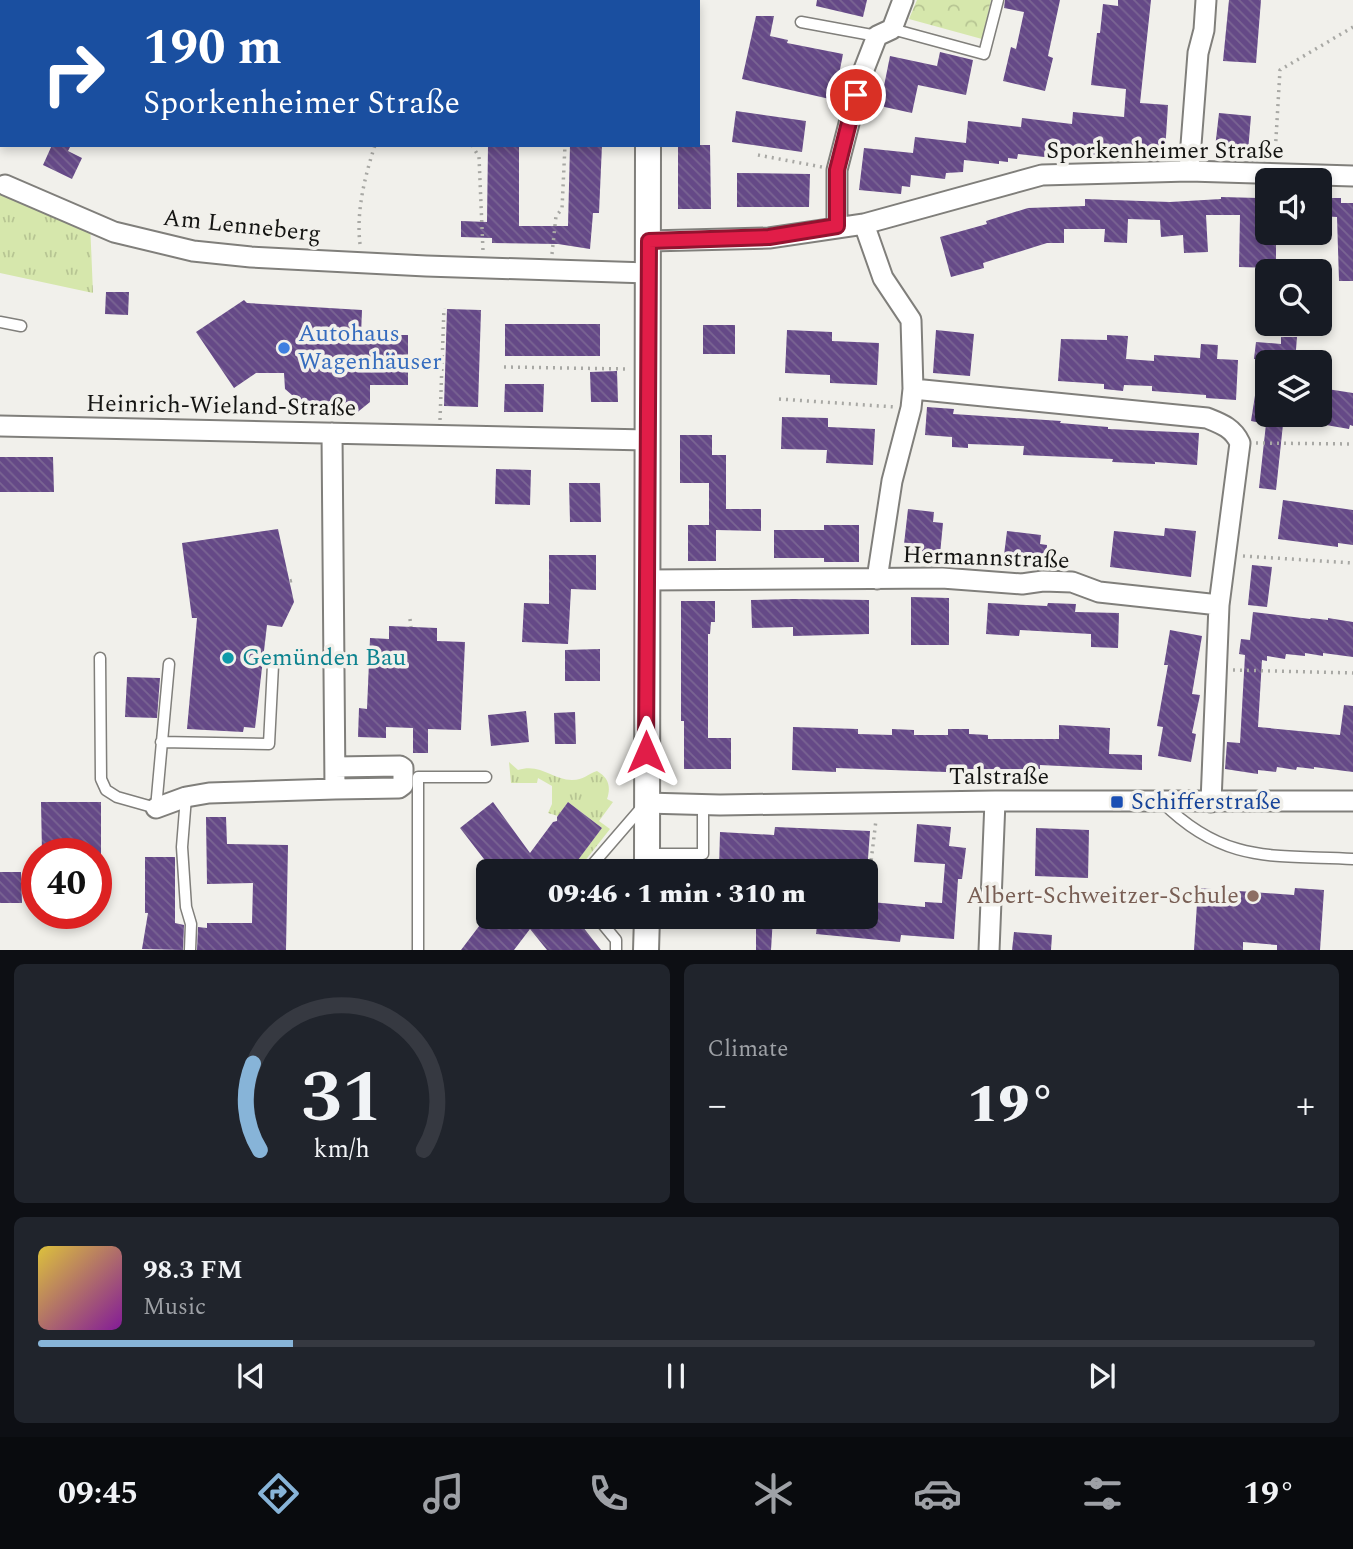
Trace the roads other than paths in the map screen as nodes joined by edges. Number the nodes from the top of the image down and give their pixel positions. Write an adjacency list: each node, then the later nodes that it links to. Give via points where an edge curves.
1 (903, 0): 5 (street)
2 (998, 0): 5 (lane, via 984,54)
3 (1206, 0): 7 (street)
4 (801, 22): 5 (lane)
5 (884, 33): 11 (street, via 861,77 837,170)
6 (648, 147): 12 (street)
7 (1189, 171): 8 (street, Sporkenheimer Straße); 10 (street, Sporkenheimer Straße, via 1042,175)
8 (1353, 176)
9 (5, 185): 13 (street, Am Lenneberg, via 114,232 193,251)
10 (864, 224): 11 (street, Sporkenheimer Straße); 16 (street, Hermannstraße, via 883,278 911,320)
11 (837, 226): 12 (street, Sporkenheimer Straße, via 769,237)
12 (649, 241): 13 (street)
13 (648, 273): 19 (street)
14 (0, 322): 15 (lane)
15 (21, 326)
16 (912, 399): 20 (street, Hermannstraße, via 892,481); 22 (street, via 1207,418 1225,425 1240,443)
17 (0, 426): 18 (street, Heinrich-Wieland-Straße)
18 (332, 433): 19 (street, Heinrich-Wieland-Straße); 27 (street)
19 (647, 440): 21 (street)
20 (877, 579): 21 (street, Hermannstraße); 22 (street, Hermannstraße, via 1072,582 1099,592)
21 (646, 580): 35 (street)
22 (1219, 605): 34 (street)
23 (100, 658): 37 (lane, via 101,779 106,790 117,797)
24 (169, 664): 26 (lane)
25 (273, 664): 26 (lane, via 269,744)
26 (162, 742): 37 (lane)
27 (335, 767): 29 (street); 29 (street, via 400,766 403,785)
28 (486, 777): 45 (lane, via 418,777)
29 (335, 789): 30 (street)
30 (186, 797): 37 (street); 44 (lane, via 182,848)
31 (1353, 801): 34 (street, Talstraße)
32 (995, 802): 33 (street, Talstraße); 36 (street, Talstraße); 48 (street)
33 (1162, 802): 34 (street, Talstraße); 41 (lane, via 1202,836 1226,847 1249,853)
34 (1211, 802)
35 (646, 803): 36 (street, Talstraße); 38 (lane); 39 (street)
36 (703, 805): 40 (lane, via 703,854)
37 (156, 808)
38 (597, 859)
39 (647, 859)
40 (668, 859)
41 (1353, 859)
42 (607, 929): 46 (lane, via 616,940)
43 (646, 929): 47 (street)
44 (190, 950)
45 (418, 950)
46 (616, 950)
47 (646, 950)
48 (989, 950)

